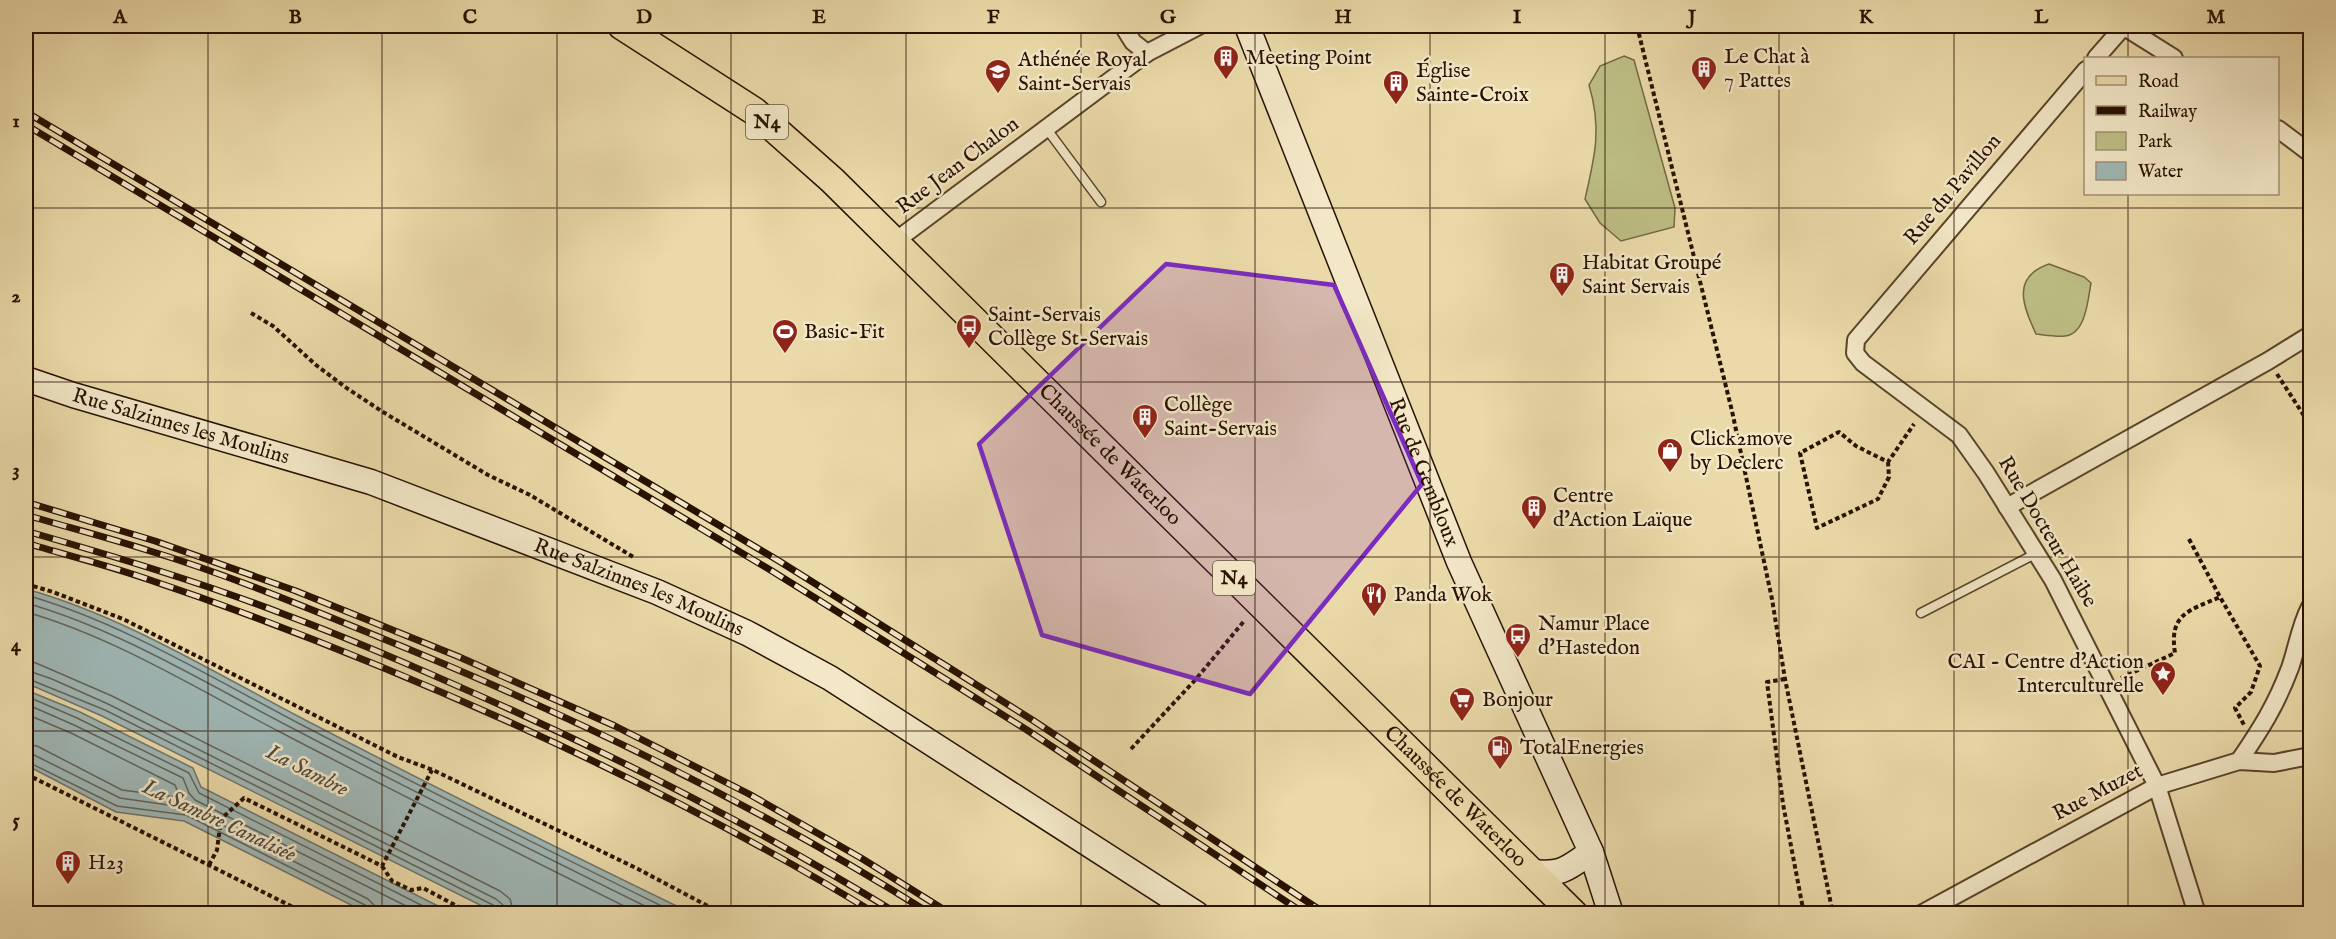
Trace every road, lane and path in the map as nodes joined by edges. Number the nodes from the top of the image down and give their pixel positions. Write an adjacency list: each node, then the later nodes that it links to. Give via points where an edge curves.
1 (622, 26): 15 (main road, Chaussée de Waterloo / N4, via 754,111)
2 (1123, 26): 7 (street, via 1133,42)
3 (1199, 26): 7 (street, Rue Jean Chalon)
4 (1247, 26): 42 (street, Rue de Gembloux, via 1459,562)
5 (1637, 26): 33 (path, via 1732,411)
6 (2124, 26): 8 (street); 9 (street)
7 (1147, 53): 11 (street, Rue Jean Chalon)
8 (2097, 57)
9 (2172, 57)
10 (2084, 71): 18 (street, Rue du Pavillon)
11 (1046, 128): 14 (lane); 15 (street, Rue Jean Chalon)
12 (2279, 130): 13 (street)
13 (2310, 153)
14 (1101, 201)
15 (894, 242): 30 (main road, Chaussée de Waterloo / N4)
16 (251, 313): 27 (path, via 273,326 316,365 365,401)
17 (2310, 335): 19 (street)
18 (1856, 340): 21 (street, Rue Docteur Haibe, via 1855,353 1863,363)
19 (2268, 361): 22 (path); 24 (street)
20 (26, 379): 49 (street, Rue Salzinnes les Moulins, via 371,483 708,614 840,684)
21 (1925, 408): 23 (path); 24 (street, Rue Docteur Haibe, via 1959,435)
22 (2310, 425)
23 (1888, 462): 23 (path, via 1856,446 1839,432 1800,453 1817,528 1878,499 1889,477)
24 (2007, 507): 26 (street, Rue Docteur Haibe)
25 (2189, 539): 29 (path)
26 (2037, 552): 32 (lane); 34 (street, Rue Docteur Haibe)
27 (637, 559)
28 (26, 584): 39 (path, via 123,619 398,757)
29 (2220, 597): 34 (path, via 2177,621 2172,637 2175,653); 35 (path, via 2260,666 2251,692 2235,708)
30 (1259, 603): 36 (path); 45 (main road, Chaussée de Waterloo / N4)
31 (2310, 607): 35 (street, via 2271,713)
32 (1921, 614)
33 (1785, 679): 52 (path, via 1767,682 1783,804); 55 (path)
34 (2107, 685): 41 (street, Rue Docteur Haibe)
35 (2254, 739): 38 (street)
36 (1131, 749)
37 (2310, 756): 38 (street, Rue Muzet, via 2274,763)
38 (2239, 761): 41 (street, Rue Muzet)
39 (432, 770): 44 (path); 48 (path)
40 (26, 774): 43 (path)
41 (2157, 786): 56 (street, Rue Muzet); 57 (street, Rue Docteur Haibe)
42 (1591, 852): 45 (street, via 1572,867 1552,874); 51 (street, Rue de Gembloux)
43 (209, 865): 44 (path, via 217,850 221,819 244,798); 46 (path)
44 (382, 866): 47 (path, via 392,881 411,890 423,888)
45 (1532, 872): 50 (main road, Chaussée de Waterloo / N4)
46 (307, 914)
47 (472, 914)
48 (723, 914)
49 (1197, 914)
50 (1574, 914)
51 (1611, 914)
52 (1804, 914)
53 (1812, 914): 54 (path, via 1811,910 1816,908)
54 (1817, 914)
55 (1833, 914)
56 (1921, 914)
57 (2197, 914)

